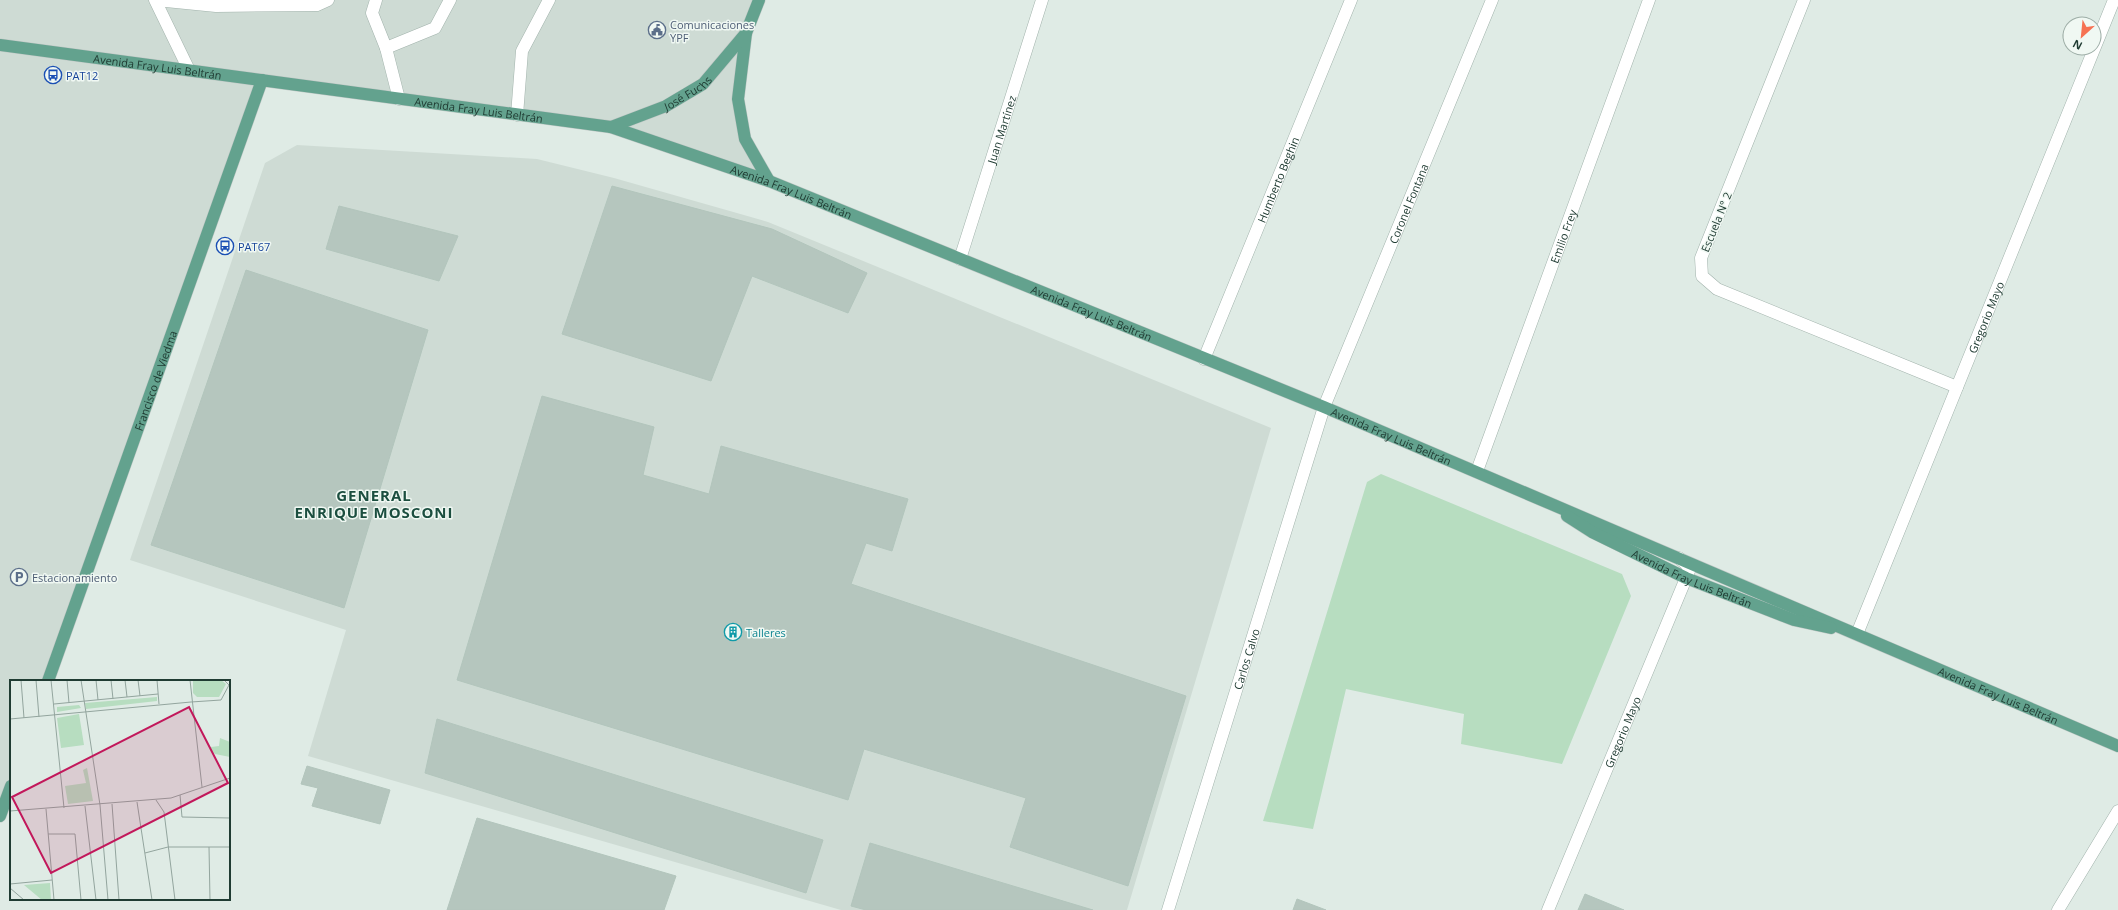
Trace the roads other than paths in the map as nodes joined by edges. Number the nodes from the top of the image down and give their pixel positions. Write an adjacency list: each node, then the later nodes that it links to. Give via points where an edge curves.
1 (156, 0): 2 (street, via 224,6 317,5); 16 (street)
2 (328, 0)
3 (376, 0): 15 (street, via 372,13)
4 (450, 0): 15 (street, via 435,28)
5 (550, 0): 19 (street, via 522,51)
6 (759, 0): 13 (main road, José Fuchs)
7 (1042, 0): 22 (street, Juan Martínez)
8 (1351, 0): 23 (street, Humberto Beghin)
9 (1492, 0): 25 (street, Coronel Fontana)
10 (1649, 0): 26 (street, Emilio Frey)
11 (1804, 0): 24 (street, Escuela N° 2, via 1701,258 1702,276 1717,289)
12 (2114, 0): 24 (street, Gregorio Mayo)
13 (746, 33): 20 (main road, José Fuchs, via 703,84 666,106); 21 (main road, José Fuchs, via 738,99 745,139)
14 (0, 45): 16 (main road, Avenida Fray Luis Beltrán)
15 (386, 48): 18 (street)
16 (189, 70): 17 (main road, Avenida Fray Luis Beltrán)
17 (262, 80): 18 (main road, Avenida Fray Luis Beltrán); 31 (main road, Francisco de Viedma)
18 (399, 99): 19 (main road, Avenida Fray Luis Beltrán)
19 (517, 115): 20 (main road, Avenida Fray Luis Beltrán)
20 (611, 127): 21 (main road, Avenida Fray Luis Beltrán)
21 (769, 181): 22 (main road, Avenida Fray Luis Beltrán)
22 (960, 259): 23 (main road, Avenida Fray Luis Beltrán)
23 (1204, 359): 25 (main road, Avenida Fray Luis Beltrán)
24 (1957, 387): 30 (street, Gregorio Mayo)
25 (1324, 407): 26 (main road, Avenida Fray Luis Beltrán); 36 (street, Carlos Calvo)
26 (1476, 471): 27 (main road, Avenida Fray Luis Beltrán)
27 (1538, 497): 28 (main road, Avenida Fray Luis Beltrán); 29 (main road, Avenida Fray Luis Beltrán, via 1592,532)
28 (1678, 557): 29 (street, via 1689,568); 30 (main road, Avenida Fray Luis Beltrán)
29 (1686, 578): 30 (main road, Avenida Fray Luis Beltrán, via 1794,620); 37 (street, Gregorio Mayo)
30 (1857, 634): 32 (main road, Avenida Fray Luis Beltrán)
31 (48, 680)
32 (2118, 746)
33 (10, 789): 35 (main road)
34 (2118, 810): 38 (street)
35 (0, 816)
36 (1168, 910)
37 (1548, 910)
38 (2058, 910)

